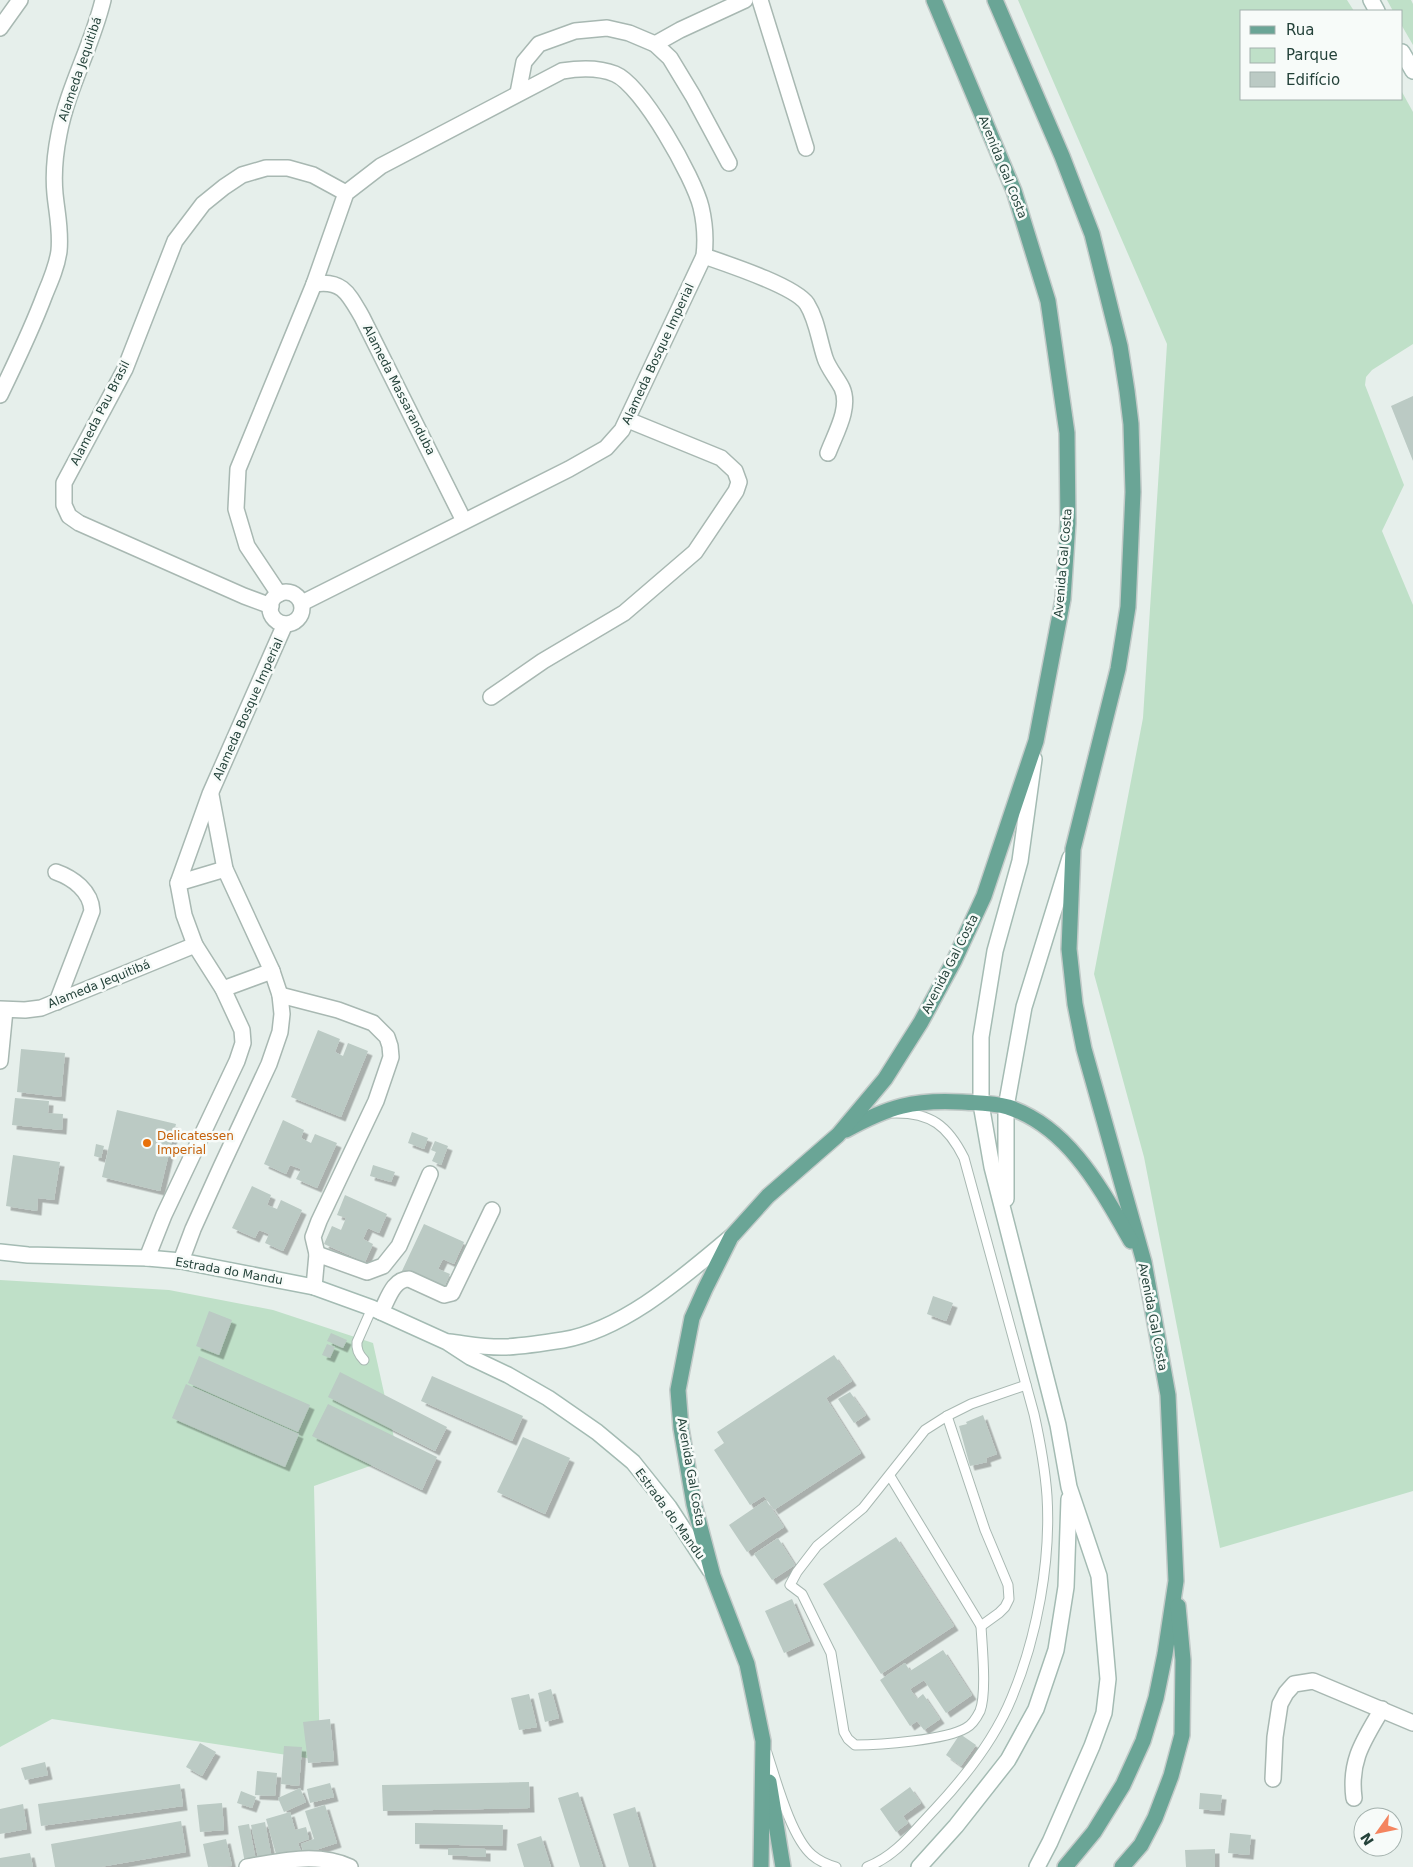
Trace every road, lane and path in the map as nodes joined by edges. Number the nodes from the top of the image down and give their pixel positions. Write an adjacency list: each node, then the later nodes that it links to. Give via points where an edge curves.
1 (20, 0): 7 (street)
2 (103, 0): 17 (street, Alameda Jequitibá, via 63,117 55,156 55,196 60,226 54,271 33,327)
3 (745, 0): 8 (street)
4 (760, 0): 12 (street)
5 (934, 0): 25 (main road, Avenida Gal Costa, via 1026,223 1048,301 1067,433 1068,523 1063,599)
6 (995, 0): 27 (main road, Avenida Gal Costa, via 1092,234 1120,346 1131,424 1134,492 1128,607 1118,669)
7 (0, 28)
8 (655, 44): 11 (street, via 607,28 575,31 552,38 539,44 524,62); 13 (street, via 681,74)
9 (1403, 54): 10 (street)
10 (1413, 71)
11 (518, 93): 14 (street, Alameda Bosque Imperial, via 381,166); 15 (street, Alameda Bosque Imperial, via 562,71 576,69 594,69 616,75 634,88 677,155 701,205 706,238)
12 (806, 148)
13 (729, 162)
14 (346, 193): 16 (street, Alameda Bosque Imperial); 21 (street, Alameda Pau Brasil, via 312,175 288,168 266,168 242,175 203,204 175,241 125,369 64,483 64,504 69,516 79,523 244,596)
15 (704, 256): 18 (street, Alameda Bosque Imperial); 19 (street, via 758,276 806,302 813,314 826,360 844,394 844,407)
16 (314, 284): 20 (street, Alameda Massaranduba, via 337,284 347,292); 21 (street, Alameda Bosque Imperial, via 238,469 236,509 247,546)
17 (0, 395)
18 (628, 420): 20 (street, Alameda Bosque Imperial, via 606,448); 24 (street, via 721,458 735,471 739,482 736,491 694,552 624,613 543,661)
19 (828, 453)
20 (464, 521): 22 (street, Alameda Bosque Imperial)
21 (275, 600): 22 (street, via 290,592); 23 (street, Alameda Bosque Imperial, via 274,618)
22 (302, 603): 23 (street, Alameda Bosque Imperial, via 300,615 291,623)
23 (284, 624): 26 (street, Alameda Bosque Imperial)
24 (491, 697)
25 (1036, 741): 38 (street, via 1020,860 996,951 981,1037); 41 (main road, Avenida Gal Costa, via 984,896 954,961 922,1022 885,1078)
26 (210, 794): 28 (street, Alameda Bosque Imperial); 30 (street, Alameda Bosque Imperial)
27 (1073, 849): 39 (street, via 1024,1007); 50 (main road, Avenida Gal Costa, via 1068,949 1075,1004 1084,1049)
28 (225, 869): 30 (street); 32 (street, Alameda Bosque Imperial)
29 (56, 872): 35 (street, via 70,877 92,902 92,911)
30 (178, 883): 31 (street, via 184,915)
31 (196, 945): 33 (street); 35 (street, Alameda Jequitibá)
32 (272, 971): 33 (street); 34 (street, Alameda Bosque Imperial)
33 (223, 989): 48 (street, via 242,1030 243,1043)
34 (280, 995): 47 (street, via 373,1023 387,1037 390,1046 391,1057 376,1101 318,1221 313,1237); 49 (street, Alameda Bosque Imperial, via 280,1032 269,1064)
35 (57, 1002): 36 (street, Alameda Jequitibá, via 41,1008)
36 (3, 1010): 37 (street)
37 (0, 1061)
38 (982, 1104): 39 (main road); 40 (main road, via 933,1100); 44 (street, via 992,1167)
39 (1006, 1107): 44 (street); 50 (main road, via 1048,1128 1067,1146 1104,1195)
40 (881, 1113): 41 (main road); 55 (lane, via 901,1112 937,1122 957,1145 970,1176)
41 (838, 1135): 45 (main road, Avenida Gal Costa, via 768,1196)
42 (430, 1174): 47 (street, via 399,1246 383,1266 367,1272)
43 (492, 1210): 52 (street, via 452,1293 444,1295 403,1279)
44 (1007, 1223): 58 (street, via 1058,1425)
45 (730, 1237): 53 (street, Estrada do Mandu, via 679,1280 630,1314 601,1328 564,1340 504,1347); 59 (main road, Avenida Gal Costa, via 692,1318 678,1390 694,1504)
46 (0, 1252): 48 (street, Estrada do Mandu)
47 (317, 1254): 51 (street)
48 (147, 1258): 49 (street, Estrada do Mandu)
49 (181, 1261): 51 (street, Estrada do Mandu)
50 (1144, 1262): 60 (main road, Avenida Gal Costa, via 1168,1396)
51 (314, 1287): 52 (street, Estrada do Mandu)
52 (377, 1310): 53 (street, Estrada do Mandu); 54 (lane, via 357,1342 356,1348)
53 (447, 1342): 59 (street, Estrada do Mandu, via 548,1398 633,1462 683,1527)
54 (364, 1360)
55 (1026, 1385): 56 (lane, via 970,1404); 72 (lane, via 1042,1454 1047,1496 1047,1547 1035,1623 1012,1697 975,1762 954,1788 896,1850 881,1862)
56 (947, 1416): 57 (lane, via 925,1430); 61 (lane, via 985,1530 1008,1585 1009,1599 1005,1606)
57 (890, 1476): 61 (lane); 61 (lane, via 863,1508 817,1546 790,1586 802,1594 831,1653 844,1732 848,1739 855,1745 900,1742 941,1736 966,1728 981,1709)
58 (1069, 1488): 73 (street, via 1066,1587 1056,1650 1036,1709 1008,1760); 74 (street, via 1099,1576 1108,1680 1104,1713 1092,1746)
59 (713, 1576): 64 (main road, Avenida Gal Costa, via 746,1664)
60 (1176, 1581): 75 (main road, Avenida Gal Costa, via 1156,1698 1143,1741 1123,1785 1094,1832); 76 (main road, via 1183,1660 1182,1735 1155,1818 1141,1845)
61 (981, 1626)
62 (1382, 1709): 63 (street); 65 (street, via 1313,1681 1294,1684 1280,1704); 66 (street, via 1357,1755 1352,1782)
63 (1413, 1722)
64 (763, 1741): 69 (main road, Avenida Gal Costa); 70 (main road); 71 (lane, via 801,1839 811,1854)
65 (1273, 1779)
66 (1354, 1798)
67 (247, 1867): 68 (street, via 312,1859)
68 (350, 1867)
69 (761, 1867)
70 (783, 1867)
71 (836, 1867)
72 (867, 1867)
73 (919, 1867)
74 (1037, 1867)
75 (1065, 1867)
76 (1122, 1867)

